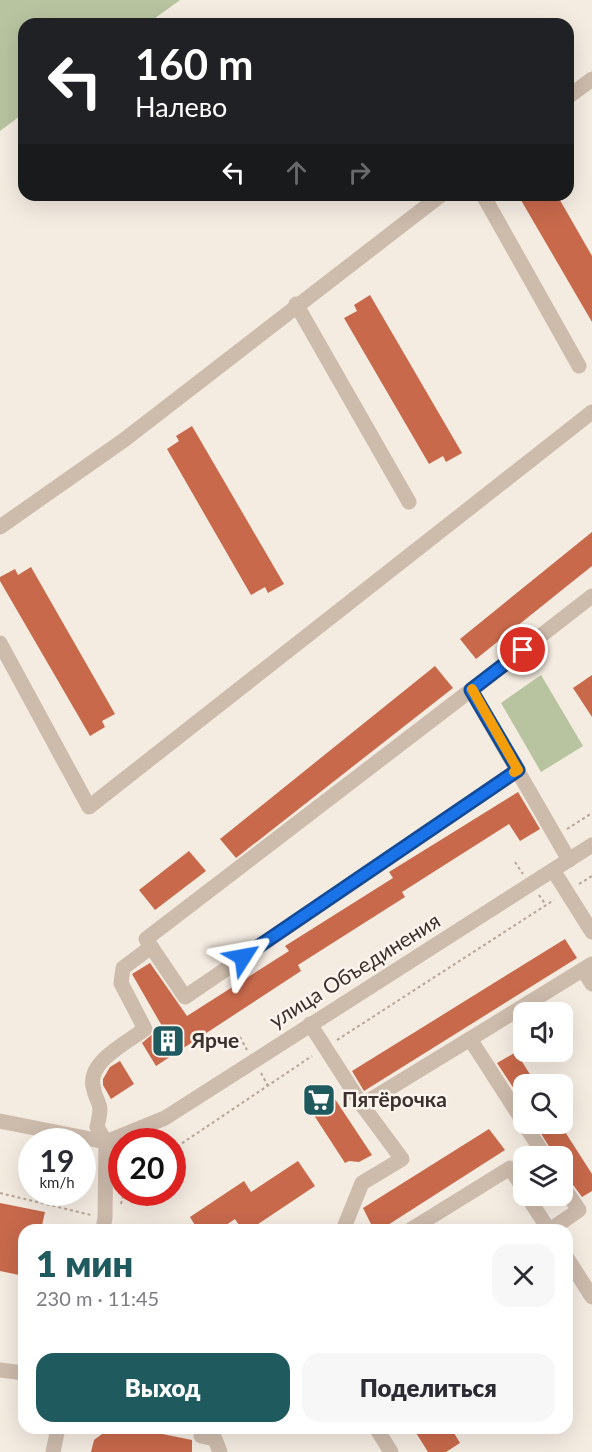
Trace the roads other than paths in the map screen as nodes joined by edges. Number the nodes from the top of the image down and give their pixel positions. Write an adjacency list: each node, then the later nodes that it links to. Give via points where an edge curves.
1 (592, 79): 2 (street)
2 (574, 92)
3 (433, 201): 5 (street)
4 (486, 201): 6 (street)
5 (296, 304): 8 (street); 9 (street, via 124,440)
6 (579, 366)
7 (592, 412): 11 (street, via 88,807)
8 (409, 502)
9 (0, 527)
10 (592, 596): 12 (street)
11 (0, 643)
12 (471, 690): 13 (street); 18 (street, via 146,939)
13 (518, 770): 15 (street); 18 (street, via 184,998)
14 (592, 845): 15 (street, улица Объединения)
15 (569, 860): 16 (street, улица Объединения)
16 (553, 870): 17 (street); 21 (street, улица Объединения)
17 (592, 932)
18 (151, 947): 26 (street, via 123,968 121,983 145,1029 94,1070 92,1086 102,1107 97,1127)
19 (587, 967): 20 (street); 22 (street)
20 (592, 984)
21 (310, 1024): 23 (street); 26 (street, улица Объединения, via 165,1118)
22 (470, 1039): 23 (street); 24 (street)
23 (362, 1106): 32 (street, via 402,1160 362,1183)
24 (513, 1106)
25 (0, 1121): 26 (street)
26 (106, 1142): 31 (street)
27 (513, 1173): 33 (street, via 510,1168)
28 (573, 1195): 30 (street)
29 (534, 1206): 34 (street)
30 (585, 1206): 35 (street)
31 (104, 1224)
32 (346, 1224)
33 (420, 1224)
34 (546, 1224)
35 (559, 1224)
36 (573, 1267): 37 (street)
37 (592, 1297)
38 (0, 1370): 39 (street)
39 (18, 1372)
40 (57, 1434): 44 (street)
41 (199, 1434): 45 (street)
42 (204, 1434): 46 (street, via 215,1438)
43 (380, 1434): 47 (street)
44 (53, 1452)
45 (202, 1452)
46 (220, 1452)
47 (391, 1452)

